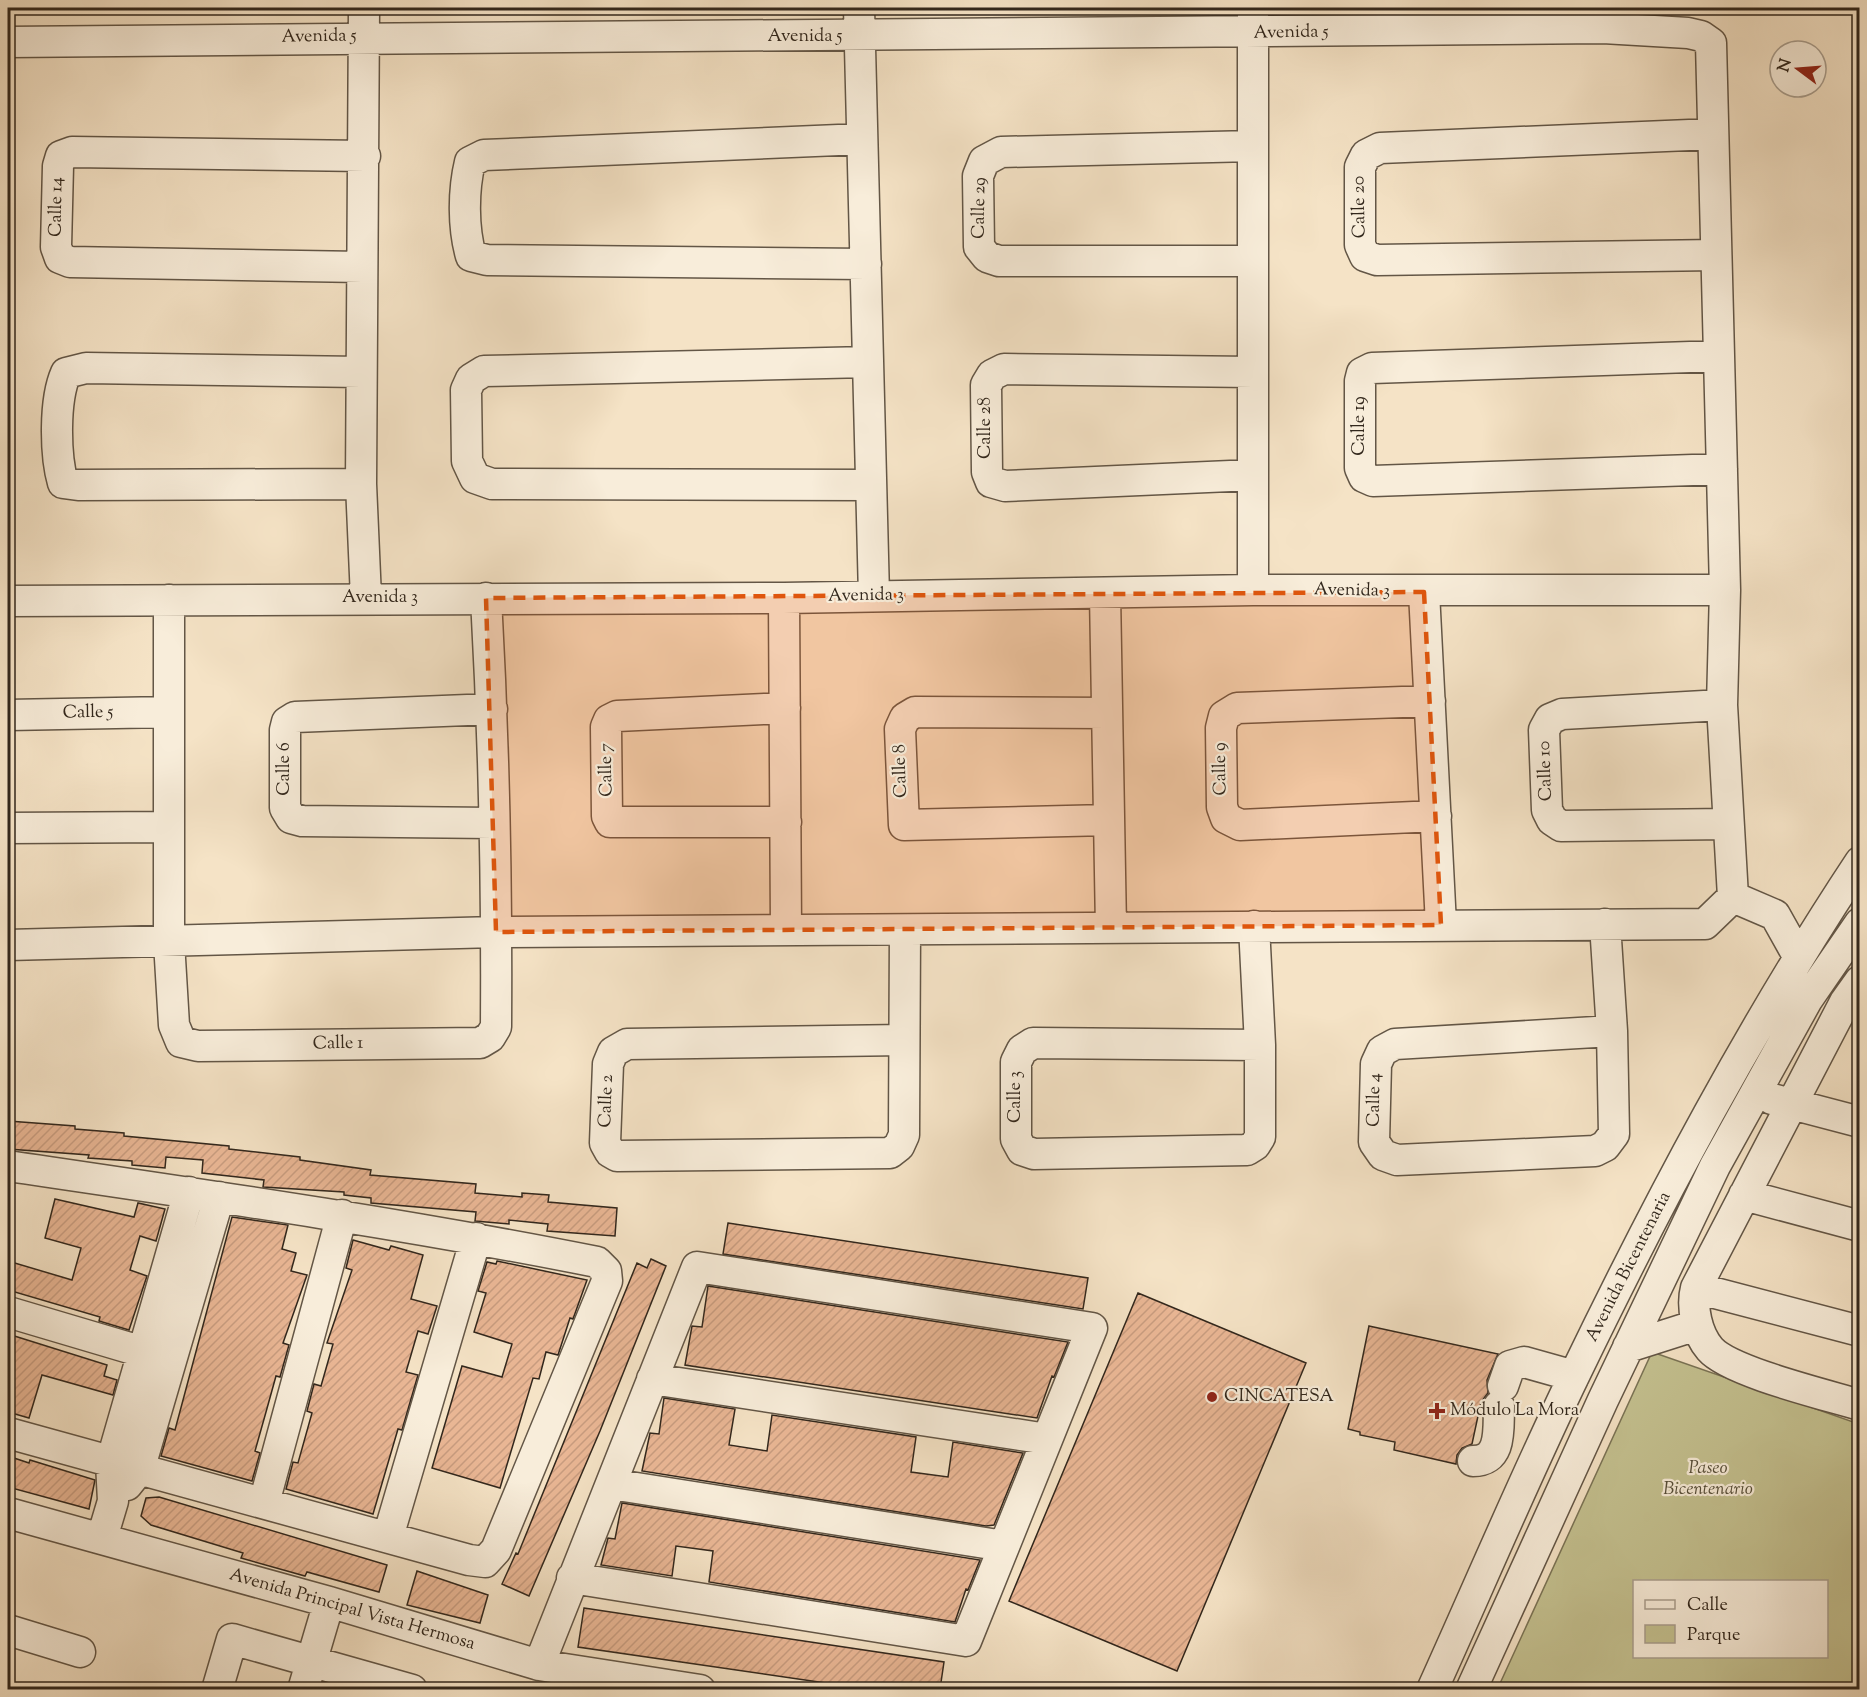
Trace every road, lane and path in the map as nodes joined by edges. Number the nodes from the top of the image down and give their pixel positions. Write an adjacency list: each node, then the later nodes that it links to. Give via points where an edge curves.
1 (1603, 18): 2 (street, Avenida 5); 6 (street, Avenida 5, via 1701,36 1711,43)
2 (1253, 21): 4 (street, Avenida 5); 8 (street)
3 (364, 22): 4 (street, Avenida 5); 5 (street, Avenida 5); 9 (street)
4 (859, 22): 7 (street)
5 (8, 42)
6 (1713, 134): 10 (street); 10 (street, Calle 20, via 1380,148 1366,155 1360,167 1360,245 1365,256 1377,260)
7 (862, 139): 12 (street); 12 (street, via 484,155 470,162 466,176 466,240 471,256 487,260)
8 (1253, 146): 11 (street); 11 (street, Calle 29, via 1001,152 984,161 978,176 979,247 987,257 999,261)
9 (365, 156): 13 (street); 13 (street, Calle 14, via 72,152 62,156 58,166 56,248 60,258 70,262)
10 (1716, 255): 14 (street)
11 (1253, 261): 17 (street)
12 (866, 264): 15 (street)
13 (363, 267): 16 (street)
14 (1719, 356): 18 (street); 18 (street, Calle 19, via 1372,368 1362,373 1360,381 1360,468 1364,477 1373,481)
15 (868, 362): 21 (street); 21 (street, via 484,371 471,379 466,390 467,461 475,478 492,484)
16 (361, 372): 20 (street); 20 (street, via 86,368 66,373 59,389 59,468 63,483 78,486)
17 (1253, 372): 19 (street); 19 (street, Calle 28, via 1004,369 992,375 986,386 987,472 991,482 1005,486)
18 (1722, 469): 23 (street)
19 (1252, 475): 22 (street)
20 (361, 484): 27 (street)
21 (871, 485): 26 (street)
22 (1252, 590): 24 (street, Avenida 3); 25 (street, Avenida 3)
23 (1725, 590): 24 (street, Avenida 3); 33 (street)
24 (1424, 592): 32 (street)
25 (1105, 594): 26 (street, Avenida 3); 37 (street)
26 (874, 596): 29 (street, Avenida 3)
27 (366, 598): 28 (street, Avenida 3); 30 (street, Avenida 3)
28 (486, 598): 29 (street, Avenida 3); 35 (street)
29 (784, 598): 34 (street)
30 (169, 600): 31 (street, Avenida 3); 36 (street)
31 (8, 601)
32 (1430, 701): 39 (street); 39 (street, Calle 9, via 1237,708 1224,716 1221,728 1222,807 1226,818 1240,825)
33 (1722, 705): 43 (street); 43 (street, Calle 10, via 1562,714 1550,719 1544,730 1546,810 1561,826)
34 (785, 708): 41 (street); 41 (street, Calle 7, via 617,716 609,720 606,728 610,822)
35 (492, 709): 42 (street); 42 (street, Calle 6, via 296,717 287,722 285,730 285,808 291,818 302,821)
36 (169, 712): 38 (street, Calle 5); 44 (street)
37 (1107, 713): 40 (street); 40 (street, Calle 8, via 915,712 905,718 900,729 904,825)
38 (8, 715)
39 (1436, 816): 50 (street)
40 (1108, 820): 52 (street)
41 (786, 822): 53 (street)
42 (493, 823): 55 (street)
43 (1727, 824): 47 (street)
44 (169, 827): 45 (street); 56 (street)
45 (8, 828)
46 (1860, 862): 58 (street, Avenida Bicentenaria)
47 (1733, 897): 49 (street, via 1705,924); 58 (street, via 1775,915)
48 (1860, 923): 63 (street, Avenida Bicentenaria, via 1807,1000)
49 (1605, 924): 50 (street); 60 (street)
50 (1441, 925): 51 (street)
51 (1254, 927): 52 (street); 62 (street)
52 (1111, 928): 54 (street)
53 (786, 930): 54 (street); 55 (street)
54 (905, 930): 61 (street)
55 (496, 932): 56 (street); 56 (street, Calle 1, via 496,1027 480,1042 198,1046 181,1042 174,1025)
56 (169, 942): 57 (street)
57 (8, 945)
58 (1798, 956): 79 (street, Avenida Bicentenaria, via 1637,1248)
59 (1855, 996): 64 (street)
60 (1612, 1031): 60 (street, Calle 4, via 1614,1134 1595,1151 1397,1160 1383,1155 1374,1142 1376,1064 1382,1052 1395,1044)
61 (904, 1040): 61 (street, Calle 2, via 904,1136 890,1153 617,1156 605,1143 608,1064 613,1052 627,1044)
62 (1260, 1045): 62 (street, Calle 3, via 1260,1137 1247,1150 1034,1154 1022,1150 1016,1139 1016,1062 1022,1050 1033,1043)
63 (1754, 1095): 64 (street); 77 (street, Avenida Bicentenaria, via 1715,1166)
64 (1791, 1104): 65 (street); 68 (street)
65 (1860, 1122)
66 (8, 1166): 67 (street)
67 (189, 1192): 69 (street); 78 (street)
68 (1744, 1195): 71 (street); 73 (street)
69 (219, 1197): 70 (street); 85 (street)
70 (342, 1215): 72 (street); 87 (street)
71 (1860, 1226)
72 (476, 1238): 89 (street); 89 (street, via 597,1262 606,1271 607,1281 496,1550 485,1562)
73 (1696, 1288): 75 (street); 76 (street)
74 (8, 1312): 78 (street)
75 (1697, 1325): 77 (street); 81 (street, via 1710,1349 1742,1369)
76 (1860, 1331)
77 (1628, 1347): 103 (street, Avenida Bicentenaria)
78 (143, 1352): 85 (street)
79 (1574, 1376): 84 (street, via 1524,1362 1510,1366 1501,1396 1494,1451 1486,1459); 102 (street, Avenida Bicentenaria)
80 (652, 1379): 83 (street); 83 (street, via 697,1267 1092,1328); 86 (street)
81 (1860, 1405)
82 (8, 1433): 85 (street)
83 (1047, 1439): 91 (street)
84 (1473, 1461)
85 (125, 1466): 87 (street); 90 (street)
86 (611, 1484): 91 (street); 92 (street)
87 (264, 1503): 89 (street)
88 (8, 1513): 90 (street, Avenida Principal Vista Hermosa)
89 (388, 1537)
90 (102, 1539): 93 (street, Avenida Principal Vista Hermosa)
91 (1004, 1546): 92 (street, via 966,1641)
92 (572, 1578): 97 (street)
93 (329, 1602): 96 (street); 97 (street, Avenida Principal Vista Hermosa)
94 (8, 1630): 95 (street)
95 (80, 1652)
96 (311, 1661): 98 (street, via 232,1639); 99 (street); 100 (street)
97 (539, 1665): 101 (street, Avenida Principal Vista Hermosa)
98 (217, 1689)
99 (303, 1689)
100 (412, 1689)
101 (700, 1689)
102 (1432, 1689)
103 (1471, 1689)

